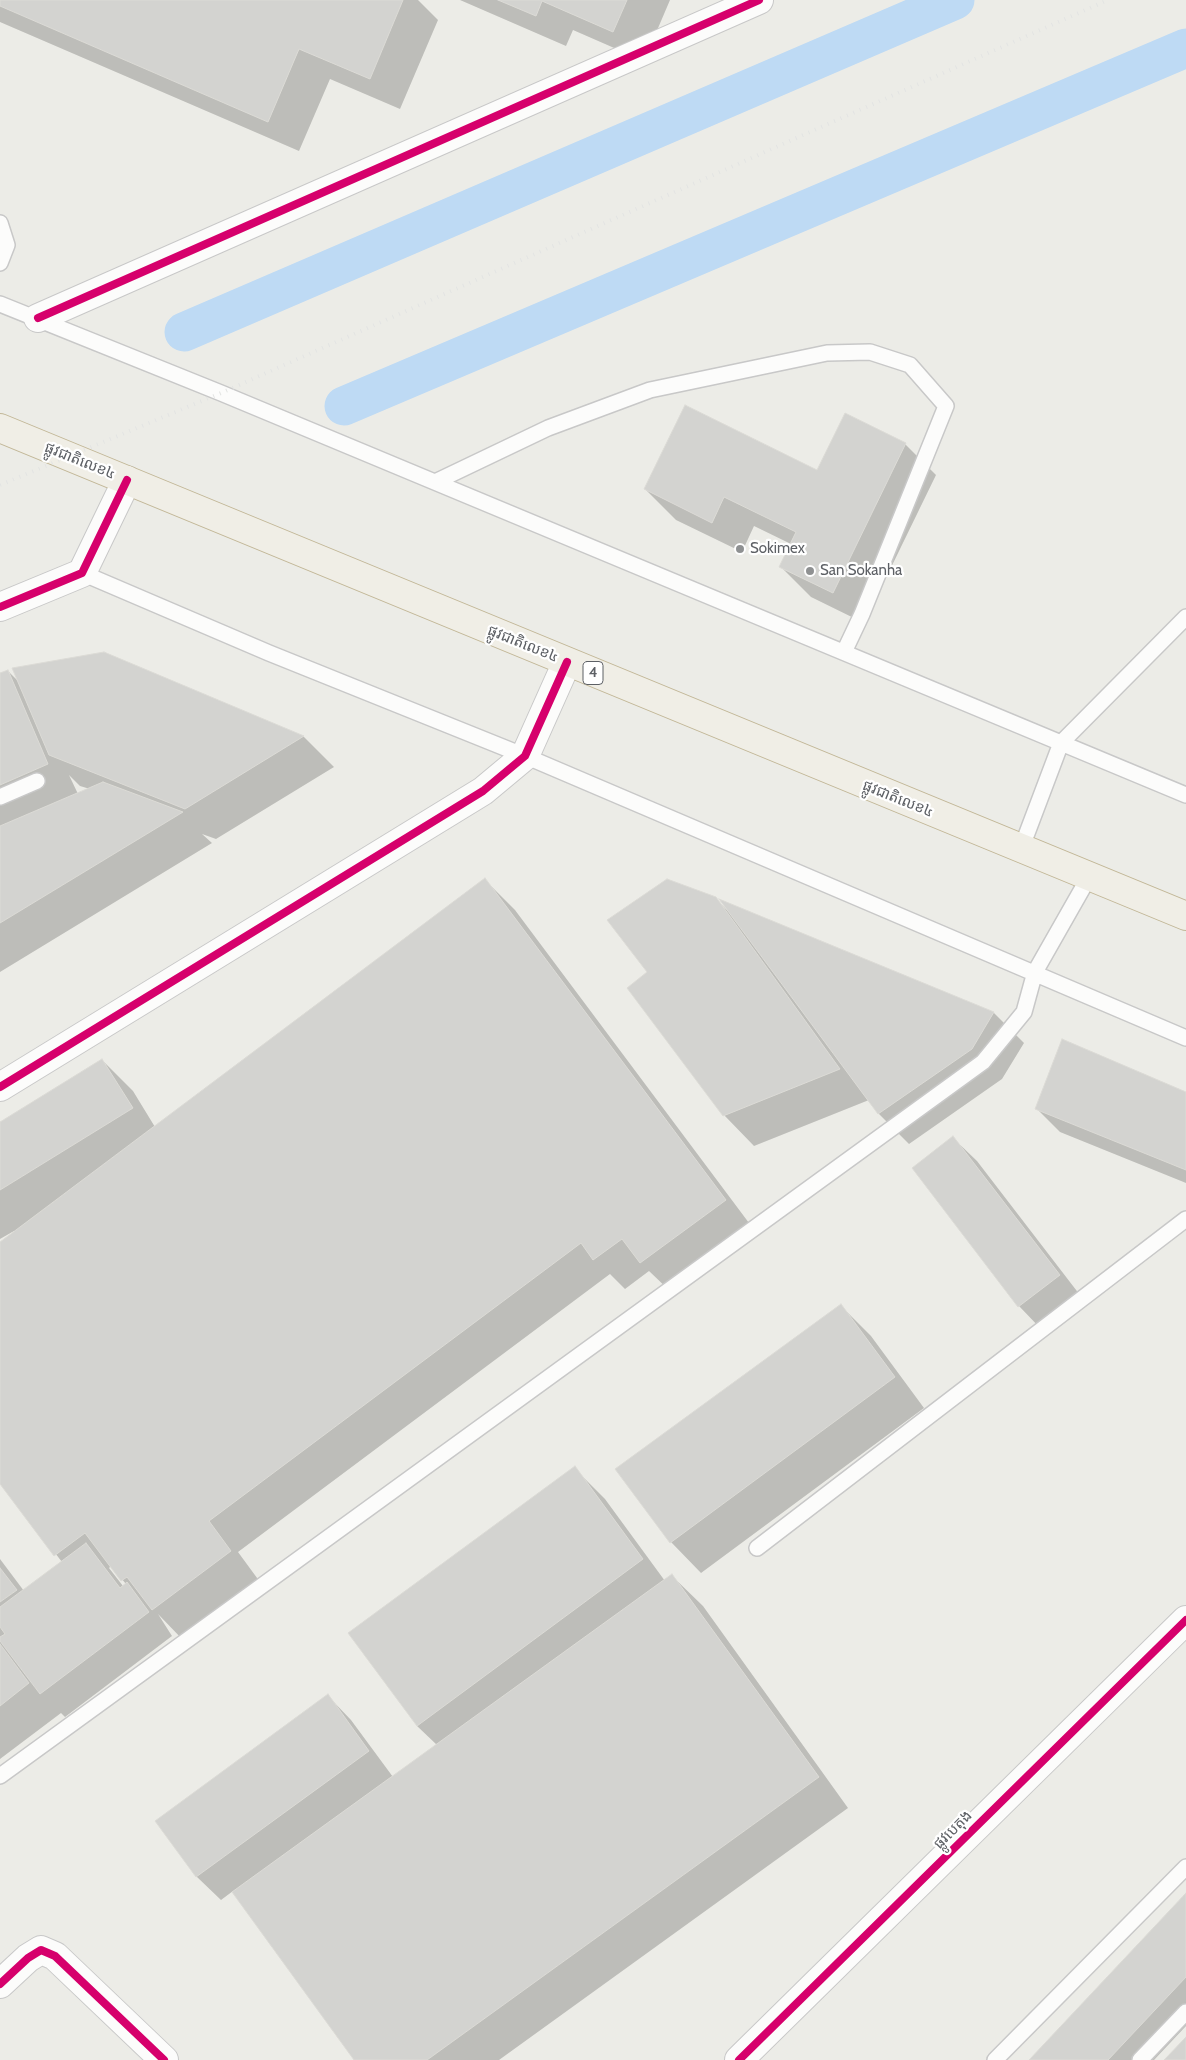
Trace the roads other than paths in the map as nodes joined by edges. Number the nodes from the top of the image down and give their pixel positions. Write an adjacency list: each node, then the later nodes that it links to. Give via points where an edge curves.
1 (759, 0): 5 (street)
2 (0, 223): 3 (lane, via 7,245)
3 (0, 264)
4 (0, 304): 5 (lane)
5 (38, 318): 8 (lane)
6 (0, 428): 7 (highway, ផ្លូវជាតិលេខ៤ / 4)
7 (127, 480): 9 (street); 13 (highway, ផ្លូវជាតិលេខ៤ / 4)
8 (435, 482): 12 (lane); 12 (lane, via 548,428 650,390 827,353 870,352 910,366 946,406)
9 (82, 573): 10 (street); 15 (lane, via 269,653)
10 (0, 607)
11 (1186, 618): 14 (lane)
12 (844, 652): 14 (lane)
13 (567, 662): 15 (street); 19 (highway, ផ្លូវជាតិលេខ៤ / 4)
14 (1061, 743): 17 (lane); 19 (lane)
15 (525, 756): 22 (lane); 24 (street, via 483,790)
16 (37, 781): 18 (lane)
17 (1186, 795)
18 (0, 796)
19 (1021, 849): 20 (highway, ផ្លូវជាតិលេខ៤ / 4)
20 (1090, 877): 21 (highway, ផ្លូវជាតិលេខ៤ / 4); 22 (lane)
21 (1186, 916)
22 (1035, 972): 23 (lane); 28 (lane, via 1024,1012 982,1062)
23 (1186, 1038)
24 (0, 1087)
25 (1186, 1219): 26 (lane)
26 (757, 1548)
27 (1186, 1620): 33 (street, ផ្លូវបេតុង)
28 (0, 1776)
29 (1186, 1867): 34 (lane)
30 (0, 1984): 32 (street, via 41,1950 55,1956)
31 (1186, 2012): 35 (lane)
32 (164, 2060)
33 (739, 2060)
34 (995, 2060)
35 (1140, 2060)

